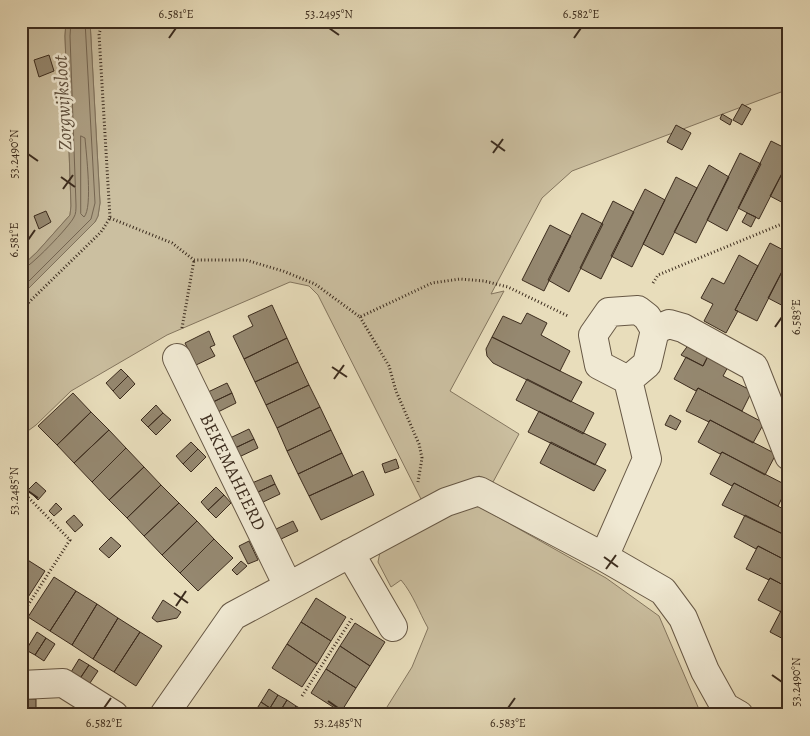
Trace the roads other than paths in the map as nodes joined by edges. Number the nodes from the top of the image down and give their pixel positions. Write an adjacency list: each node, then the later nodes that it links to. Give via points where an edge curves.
1 (646, 320): 3 (street, via 647,364); 3 (street, via 609,312 593,335 599,365); 4 (street, via 683,328 754,367)
2 (177, 358): 7 (street, BEKEMAHEERD)
3 (628, 380): 6 (street, via 646,459)
4 (789, 456)
5 (350, 553): 6 (street, via 446,502 479,491); 7 (street); 8 (street)
6 (604, 557): 12 (street, via 663,591 683,618 705,671 725,707)
7 (288, 586): 11 (street, via 233,616)
8 (393, 627)
9 (21, 685): 10 (street, via 62,683)
10 (114, 715)
11 (164, 715)
12 (739, 715)

